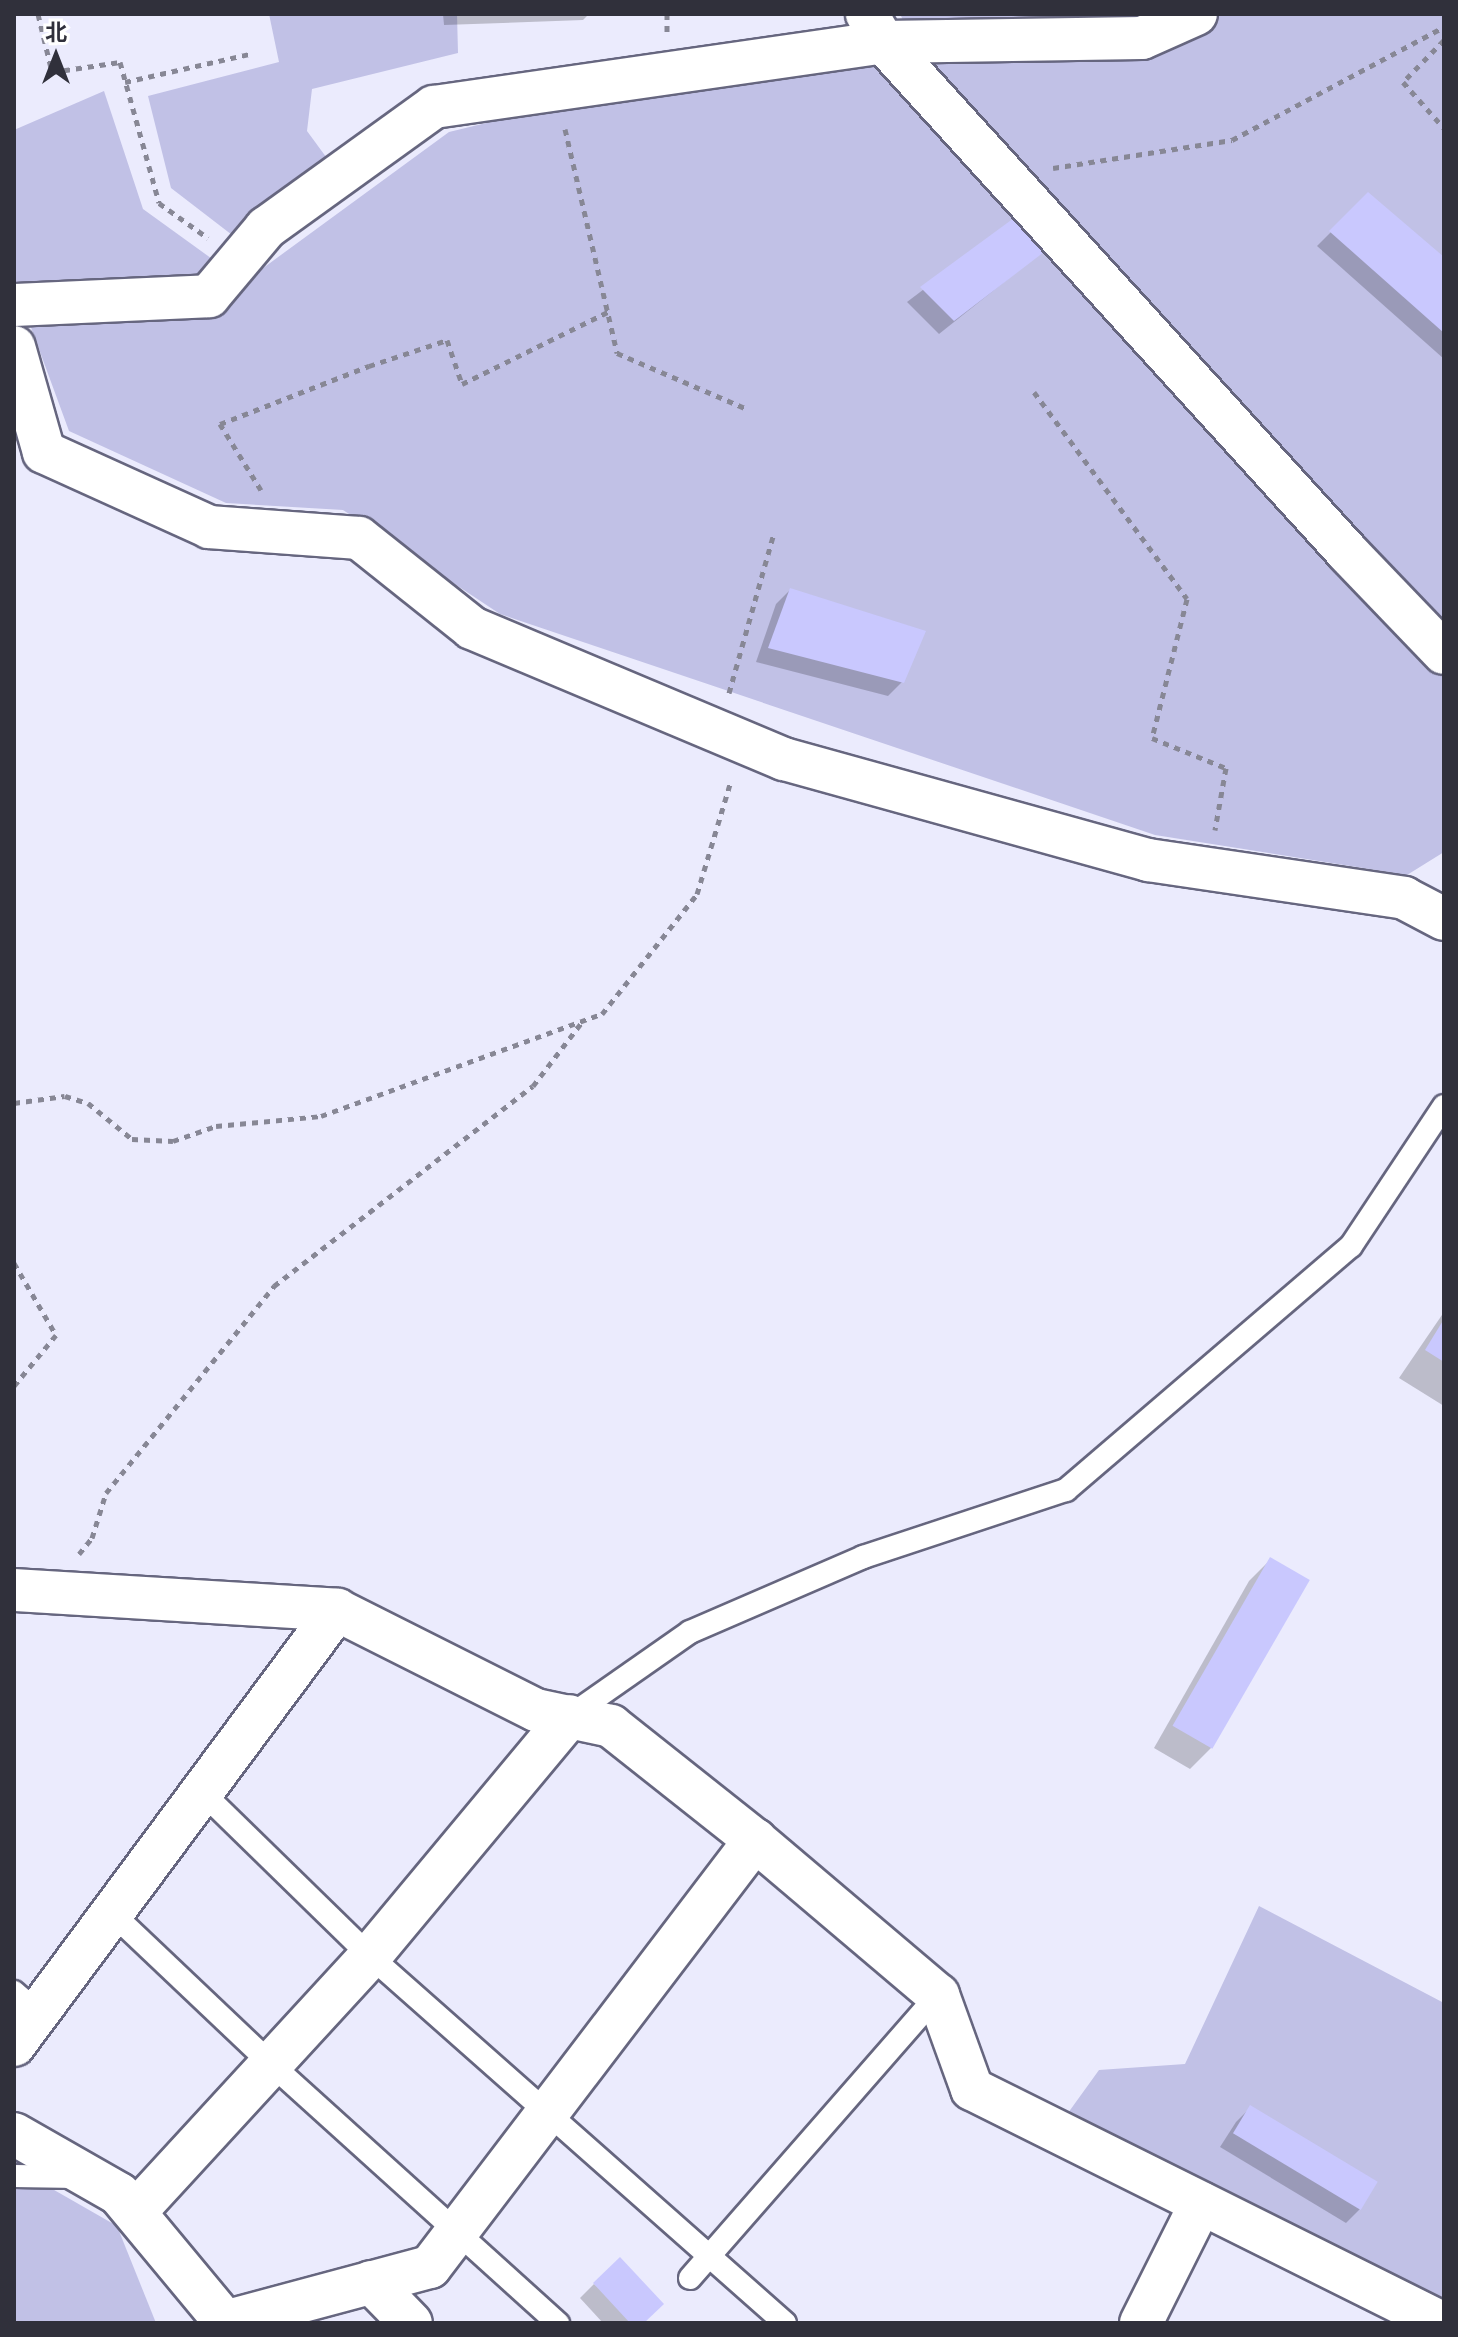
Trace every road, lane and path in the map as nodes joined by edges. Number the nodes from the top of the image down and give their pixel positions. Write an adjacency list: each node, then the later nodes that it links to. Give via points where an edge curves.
1 (38, 14): 7 (path, via 52,72 120,62)
2 (1196, 14): 4 (street, via 1142,38)
3 (1444, 27): 10 (path, via 1232,140)
4 (875, 28): 8 (street); 10 (street)
5 (1444, 40): 9 (path, via 1403,82)
6 (249, 54): 7 (path)
7 (125, 82): 11 (path, via 159,203)
8 (556, 89): 11 (street, via 434,107 266,228); 13 (path)
9 (1444, 128)
10 (1005, 176): 19 (street)
11 (239, 260): 12 (street, via 209,296)
12 (14, 305)
13 (608, 312): 16 (path, via 617,353); 17 (path, via 462,384 447,340 220,424)
14 (14, 347): 17 (street, via 44,452 209,527)
15 (1034, 392): 21 (path, via 1187,599 1152,738 1226,768)
16 (747, 409)
17 (287, 532): 20 (street, via 359,538 472,628)
18 (773, 536): 20 (path)
19 (1444, 653)
20 (731, 737): 21 (street, via 784,759 1148,860); 23 (path, via 697,894 602,1014)
21 (1209, 869): 22 (street, via 1404,898)
22 (1444, 919)
23 (583, 1021): 24 (path, via 321,1116 216,1126 173,1141 132,1139 88,1103 65,1096); 28 (path, via 533,1086 274,1286 106,1493 92,1538)
24 (14, 1103)
25 (1444, 1106): 30 (lane, via 1351,1246 1066,1490 863,1557 690,1632)
26 (14, 1263): 27 (path, via 56,1335)
27 (14, 1386)
28 (32, 1591): 29 (street)
29 (337, 1610): 30 (street, via 536,1710); 31 (street)
30 (570, 1716): 32 (street, via 611,1726); 34 (street)
31 (202, 1792): 33 (street); 34 (lane)
32 (755, 1840): 35 (street); 38 (street)
33 (112, 1913): 36 (street); 37 (lane)
34 (370, 1956): 37 (street); 38 (lane)
35 (938, 1995): 42 (street, via 972,2089); 45 (lane)
36 (22, 2017)
37 (271, 2064): 43 (street); 44 (lane)
38 (549, 2111): 44 (street); 45 (lane)
39 (14, 2134): 41 (street)
40 (14, 2176): 41 (lane)
41 (91, 2178): 43 (street, via 119,2194)
42 (1201, 2203): 48 (street); 53 (street)
43 (135, 2212): 49 (street)
44 (458, 2231): 47 (street, via 430,2267); 51 (lane)
45 (709, 2256): 46 (lane); 52 (lane)
46 (690, 2278)
47 (371, 2282): 49 (street); 50 (street)
48 (1419, 2318)
49 (227, 2322)
50 (411, 2323)
51 (558, 2323)
52 (785, 2323)
53 (1141, 2323)

